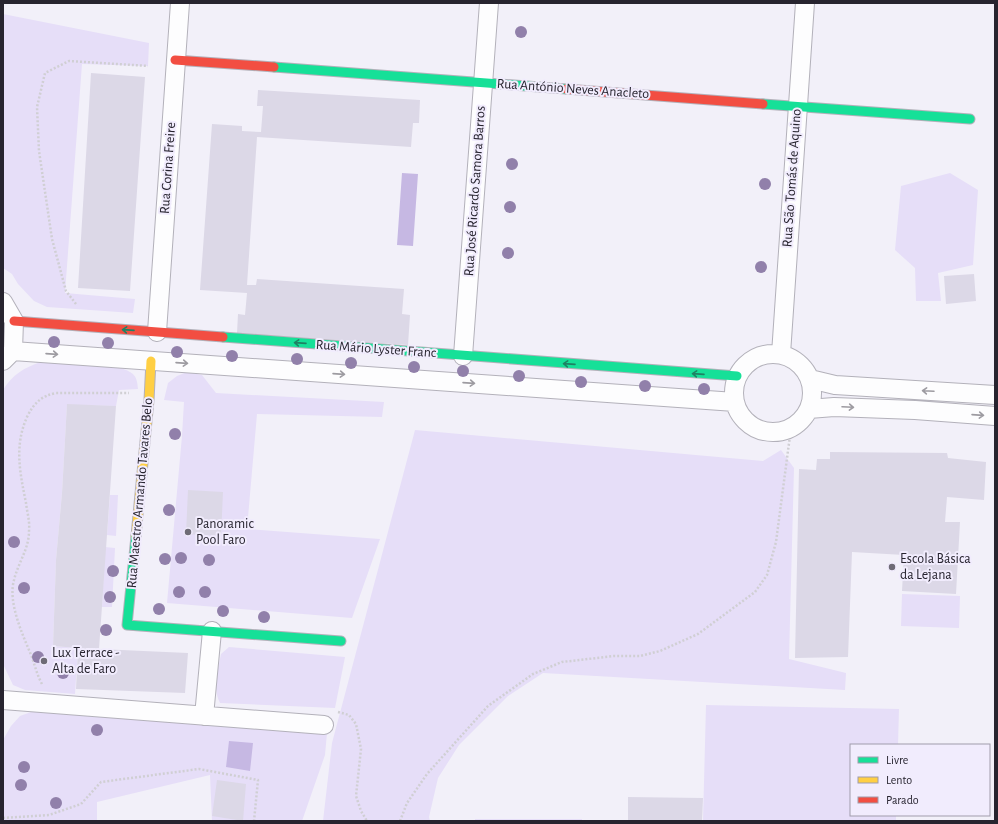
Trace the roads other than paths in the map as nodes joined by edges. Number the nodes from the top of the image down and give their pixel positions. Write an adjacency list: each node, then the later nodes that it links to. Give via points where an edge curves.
1 (180, 3): 4 (street, Rua Corina Freire)
2 (489, 3): 5 (street, Rua José Ricardo Samora Barros)
3 (805, 3): 6 (street, Rua São Tomás de Aquino)
4 (175, 60): 5 (street, Rua António Neves Anacleto); 10 (street, Rua Corina Freire)
5 (483, 83): 6 (street, Rua António Neves Anacleto); 13 (street, Rua José Ricardo Samora Barros)
6 (797, 106): 7 (street, Rua António Neves Anacleto); 11 (street, Rua São Tomás de Aquino)
7 (970, 119)
8 (3, 302): 9 (street)
9 (14, 321): 10 (street, Rua Mário Lyster Franc, one-way to 9); 12 (street)
10 (156, 332): 13 (street, Rua Mário Lyster Franc, one-way to 10)
11 (781, 354): 15 (street, via 755,358); 16 (street, via 801,364)
12 (8, 356): 14 (street, Rua Mário Lyster Franc, one-way to 14)
13 (463, 356): 15 (street, Rua Mário Lyster Franc, one-way to 13)
14 (151, 361): 18 (street, Rua Mário Lyster Franc, one-way to 18); 21 (street, Rua Maestro Armando Tavares Belo, via 128,625)
15 (737, 376): 18 (street)
16 (810, 379): 17 (street, one-way to 16, via 835,385); 19 (street, via 813,395)
17 (995, 395)
18 (735, 402): 19 (street, via 739,413 747,422 768,432 780,432 791,428)
19 (809, 410): 20 (street, one-way to 20, via 834,407)
20 (995, 416)
21 (212, 631): 22 (street); 24 (street)
22 (341, 641)
23 (3, 700): 24 (street)
24 (204, 716): 25 (street)
25 (324, 725)

